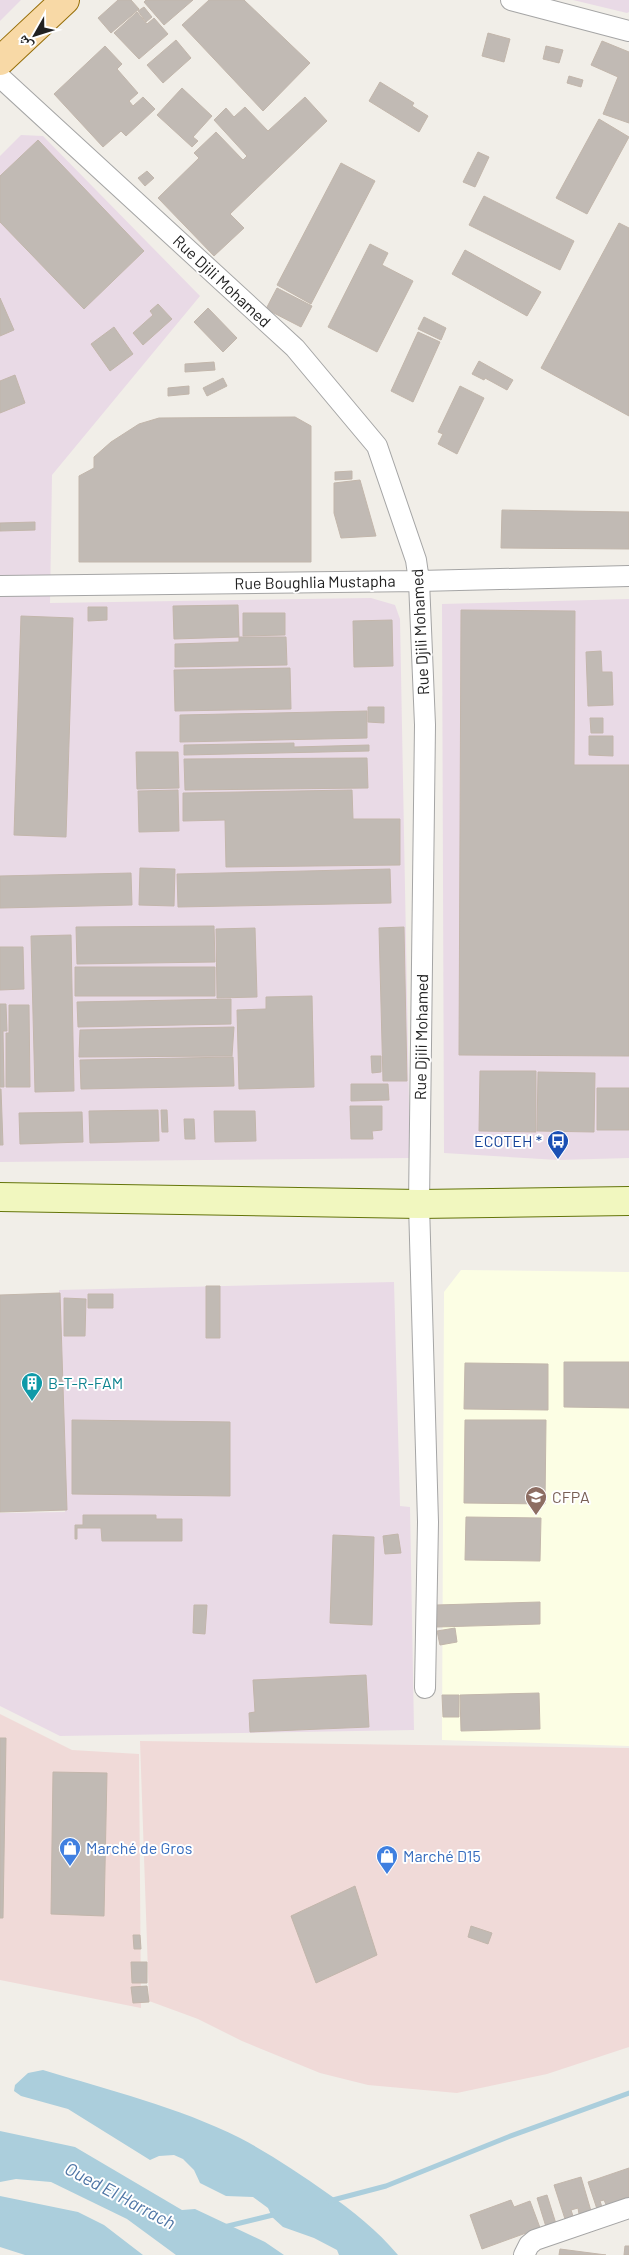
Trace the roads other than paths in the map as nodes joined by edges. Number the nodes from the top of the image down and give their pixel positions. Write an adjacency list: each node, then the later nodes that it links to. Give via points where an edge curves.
1 (65, 0): 4 (main road)
2 (511, 0): 3 (street)
3 (629, 32)
4 (0, 62)
5 (0, 77): 7 (street, Rue Djili Mohamed, via 295,348 377,446 416,560)
6 (629, 576): 7 (street, Rue Boughlia Mustapha)
7 (419, 581): 8 (street, Rue Boughlia Mustapha); 11 (street, Rue Djili Mohamed, via 424,726)
8 (0, 586)
9 (0, 1197): 11 (main road)
10 (629, 1201): 11 (main road)
11 (419, 1204): 12 (street, Rue Djili Mohamed, via 428,1522)
12 (425, 1688)
13 (629, 2208): 14 (street, via 535,2240)
14 (524, 2255)

